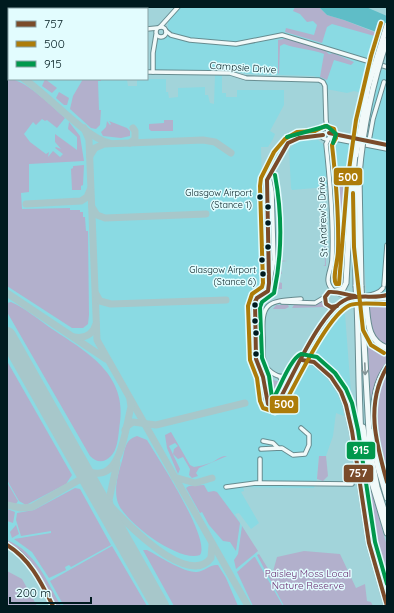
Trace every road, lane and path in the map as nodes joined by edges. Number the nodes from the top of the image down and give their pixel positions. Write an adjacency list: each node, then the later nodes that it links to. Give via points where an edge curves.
1 (178, 7): 2 (street)
2 (166, 22): 4 (street); 6 (street)
3 (387, 25): 24 (highway, bridge, via 368,87 356,155)
4 (159, 27): 5 (street); 6 (street); 7 (street)
5 (148, 29): 7 (street)
6 (165, 30): 8 (street); 9 (street)
7 (156, 34): 9 (street); 11 (street)
8 (171, 35): 9 (street); 12 (street, via 190,40 236,44 282,35)
9 (163, 36): 11 (street)
10 (387, 40): 24 (highway, bridge, via 377,70 366,120)
11 (155, 43): 14 (street, via 152,53)
12 (387, 68)
13 (148, 72): 14 (street, Campsie Drive)
14 (153, 72): 16 (street, Campsie Drive, via 230,73 246,78 319,80 325,86)
15 (384, 82): 20 (street)
16 (326, 120): 17 (street, Campsie Drive); 18 (street, Campsie Drive)
17 (329, 133): 18 (street); 19 (street, St Andrew's Drive); 20 (street)
18 (323, 134): 19 (street, via 323,138)
19 (329, 139): 23 (street); 28 (street, St Andrew's Drive, via 332,258 328,280 329,286)
20 (369, 141): 22 (street)
21 (290, 142): 44 (street, via 269,176 272,192 274,260 269,288 254,302 256,359 263,377 268,404 276,406)
22 (387, 145)
23 (387, 149)
24 (355, 190): 26 (highway); 26 (highway); 28 (highway, via 346,284 343,289)
25 (387, 245): 27 (street)
26 (361, 286): 34 (highway, bridge); 34 (highway)
27 (384, 286): 28 (street, via 375,295 345,296); 29 (street)
28 (335, 291): 30 (street, via 329,292)
29 (387, 294): 31 (street)
30 (325, 297): 35 (street, via 328,306); 36 (street, via 316,302 276,303 268,309)
31 (377, 298): 32 (highway); 35 (street, via 349,299)
32 (387, 298)
33 (301, 299): 36 (street, via 275,302 267,308)
34 (362, 304): 37 (highway, via 371,335); 38 (highway); 43 (highway, one-way to 43)
35 (337, 306): 39 (street, via 330,312)
36 (263, 318): 42 (street, via 265,360 268,369)
37 (387, 348)
38 (358, 352): 55 (highway, via 366,453 373,488); 58 (highway, via 361,455 372,533)
39 (302, 360): 41 (street); 60 (highway, via 314,362 331,376 346,405 370,549)
40 (387, 367): 50 (highway, via 377,384 374,404 378,443)
41 (293, 373): 42 (street); 44 (street)
42 (280, 377): 44 (street, via 285,383)
43 (366, 386): 54 (highway, via 373,443); 55 (highway, via 370,451)
44 (285, 391)
45 (301, 428): 47 (street, via 309,435 306,453 294,455)
46 (263, 441): 47 (street, via 273,443)
47 (278, 448): 48 (street)
48 (261, 450)
49 (260, 459): 51 (street)
50 (387, 482)
51 (260, 483): 52 (street); 53 (street)
52 (352, 484)
53 (226, 487)
54 (387, 498)
55 (385, 519): 56 (highway)
56 (387, 534)
57 (7, 546): 59 (main road, via 30,564)
58 (387, 591)
59 (53, 606)
60 (387, 606)

